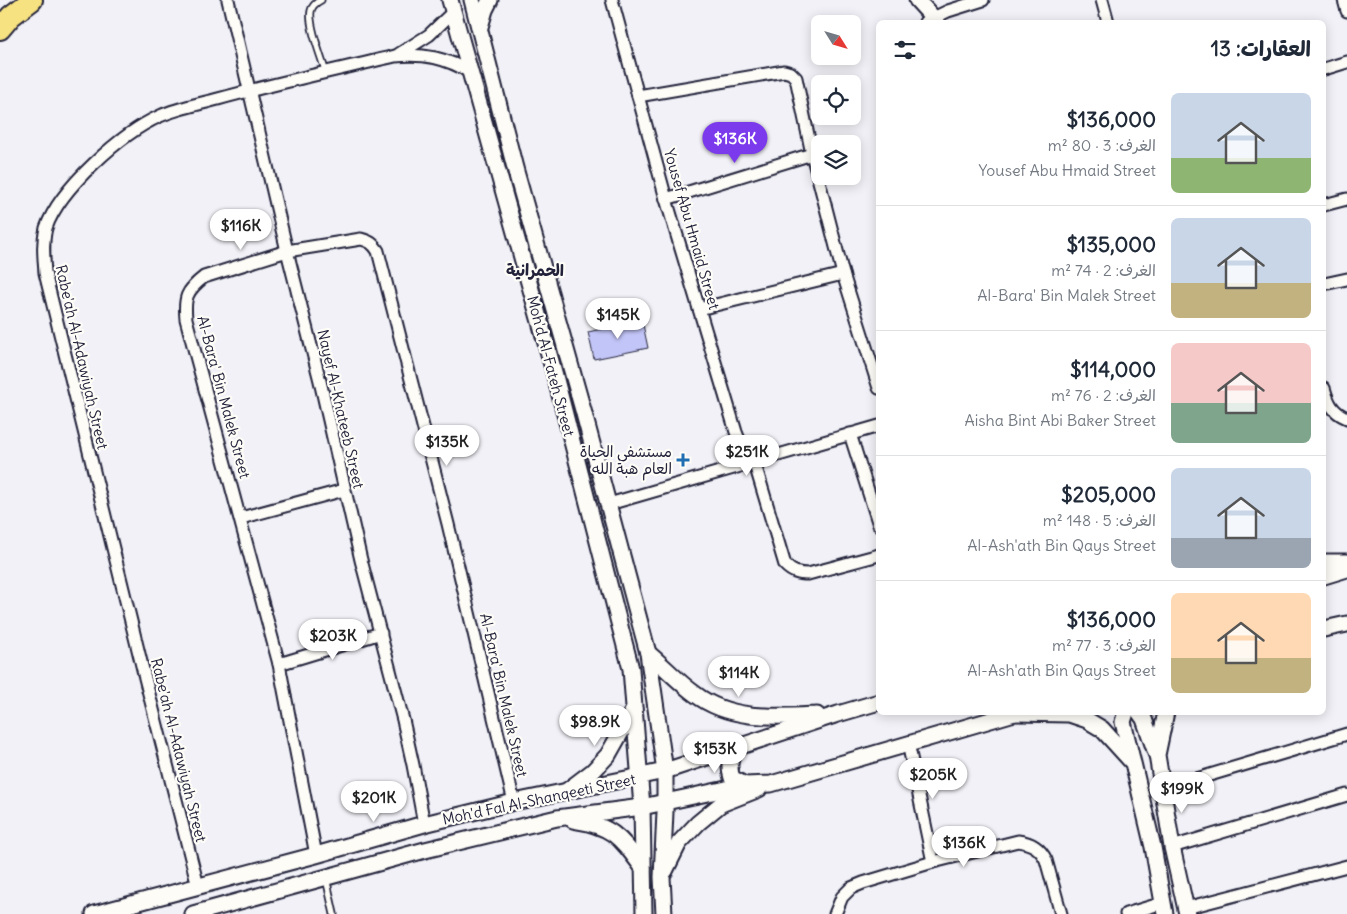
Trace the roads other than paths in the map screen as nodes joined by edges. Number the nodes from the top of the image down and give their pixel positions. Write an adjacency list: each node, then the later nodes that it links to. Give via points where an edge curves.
1 (32, 0): 13 (highway)
2 (228, 0): 23 (street, Nayef Al-Khateeb Street)
3 (322, 0): 21 (lane, via 311,11 313,30)
4 (472, 0): 17 (main road, Moh'd Al-Fateh Street)
5 (490, 0): 17 (main road)
6 (612, 0): 24 (street, Yousef Abu Hmaid Street)
7 (918, 0): 14 (main road)
8 (983, 0): 15 (street, via 948,11)
9 (1102, 0): 16 (street)
10 (1344, 0): 12 (street)
11 (452, 6): 18 (street, Rabe'ah Al-Adawiyah Street, via 429,36); 22 (main road, Moh'd Al-Fateh Street)
12 (1347, 11)
13 (9, 15)
14 (931, 20)
15 (934, 20)
16 (1107, 20)
17 (480, 29): 43 (main road, Moh'd Al-Fateh Street, via 515,168)
18 (395, 56): 21 (street, Rabe'ah Al-Adawiyah Street); 22 (street, Rabe'ah Al-Adawiyah Street, via 411,54 443,58)
19 (1347, 62): 20 (street)
20 (1326, 68)
21 (326, 73): 23 (street, Rabe'ah Al-Adawiyah Street)
22 (471, 73): 57 (main road, Moh'd Al-Fateh Street, via 631,669)
23 (249, 91): 31 (street, Nayef Al-Khateeb Street); 88 (street, Rabe'ah Al-Adawiyah Street, via 161,115 140,126 80,177 55,210 46,228 43,249 45,273)
24 (638, 96): 25 (street, via 784,71 792,73 796,78); 28 (street, Yousef Abu Hmaid Street)
25 (811, 149)
26 (811, 154): 28 (street)
27 (820, 185): 32 (street)
28 (666, 199): 35 (street, Yousef Abu Hmaid Street)
29 (1347, 199): 30 (street)
30 (1326, 204)
31 (287, 251): 42 (street, Nayef Al-Khateeb Street); 45 (street, Al-Bara' Bin Malek Street, via 204,277 193,285 185,304 186,319); 77 (street, Al-Bara' Bin Malek Street, via 361,238 368,240 378,251 448,524)
32 (843, 274): 35 (street); 36 (street)
33 (1347, 279): 34 (street)
34 (1326, 284)
35 (699, 309): 41 (street, Yousef Abu Hmaid Street, via 736,432 742,447)
36 (876, 378)
37 (1326, 393): 38 (street, via 1332,408)
38 (1347, 418)
39 (876, 427): 40 (street)
40 (850, 434): 41 (street); 44 (street)
41 (754, 461): 43 (street); 46 (street, Yousef Abu Hmaid Street, via 785,564 792,571 808,574)
42 (344, 490): 45 (street); 53 (street, Nayef Al-Khateeb Street)
43 (609, 504): 54 (main road, Moh'd Al-Fateh Street)
44 (876, 516)
45 (241, 518): 55 (street, Al-Bara' Bin Malek Street)
46 (876, 556)
47 (1326, 562): 48 (main road)
48 (1347, 562)
49 (1347, 569): 50 (main road)
50 (1326, 575)
51 (1347, 624): 52 (main road)
52 (1326, 629)
53 (381, 633): 55 (street); 80 (street, Nayef Al-Khateeb Street, via 410,747)
54 (648, 653): 58 (main road, via 695,694 736,713 769,718); 69 (main road, Moh'd Al-Fateh Street)
55 (278, 664): 82 (street, Al-Bara' Bin Malek Street)
56 (876, 703): 58 (main road)
57 (634, 709): 70 (main road, Moh'd Al-Fateh Street); 74 (main road, via 608,755)
58 (838, 714): 66 (main road, Moh'd Fal Al-Shanqeeti Street)
59 (1010, 715): 65 (main road)
60 (1072, 715): 68 (main road, via 1102,729)
61 (1125, 715): 68 (main road, via 1123,722)
62 (1141, 715): 67 (main road)
63 (1165, 715): 67 (main road)
64 (1347, 734): 73 (street)
65 (908, 743): 71 (main road); 83 (street)
66 (736, 748): 69 (main road, Moh'd Fal Al-Shanqeeti Street); 72 (main road, via 729,770 732,778)
67 (1157, 755): 73 (main road)
68 (1133, 763): 89 (main road)
69 (664, 772): 70 (main road, Moh'd Fal Al-Shanqeeti Street); 76 (main road, Moh'd Al-Fateh Street)
70 (641, 777): 74 (main road, Moh'd Fal Al-Shanqeeti Street); 78 (main road, Moh'd Al-Fateh Street)
71 (771, 784): 72 (main road, Moh'd Fal Al-Shanqeeti Street); 86 (main road, via 722,804 698,822 679,844)
72 (746, 785): 76 (main road, Moh'd Fal Al-Shanqeeti Street)
73 (1163, 789): 81 (main road)
74 (565, 792): 77 (main road, Moh'd Fal Al-Shanqeeti Street)
75 (1347, 795): 81 (street)
76 (666, 801): 78 (main road, Moh'd Fal Al-Shanqeeti Street); 86 (main road, Moh'd Al-Fateh Street)
77 (514, 802): 80 (main road, Moh'd Fal Al-Shanqeeti Street)
78 (642, 807): 79 (main road, Moh'd Fal Al-Shanqeeti Street); 85 (main road, Moh'd Al-Fateh Street)
79 (557, 818): 85 (main road, via 593,823 613,833); 87 (main road, Moh'd Fal Al-Shanqeeti Street)
80 (424, 824): 82 (main road, Moh'd Fal Al-Shanqeeti Street)
81 (1172, 847): 90 (main road)
82 (316, 855): 88 (main road, Moh'd Fal Al-Shanqeeti Street)
83 (933, 862): 96 (street, via 851,888 842,897); 97 (street, via 1018,841 1027,842 1042,852 1046,860)
84 (1347, 866): 90 (street)
85 (643, 868): 94 (main road, Moh'd Al-Fateh Street)
86 (662, 877): 95 (main road, Moh'd Al-Fateh Street)
87 (326, 878): 92 (main road, Moh'd Fal Al-Shanqeeti Street); 93 (lane)
88 (198, 886): 91 (main road, Moh'd Fal Al-Shanqeeti Street)
89 (1164, 909): 98 (street)
90 (1187, 911)
91 (94, 914)
92 (197, 914)
93 (334, 914)
94 (644, 914)
95 (664, 914)
96 (834, 914)
97 (1061, 914)
98 (1126, 914)

